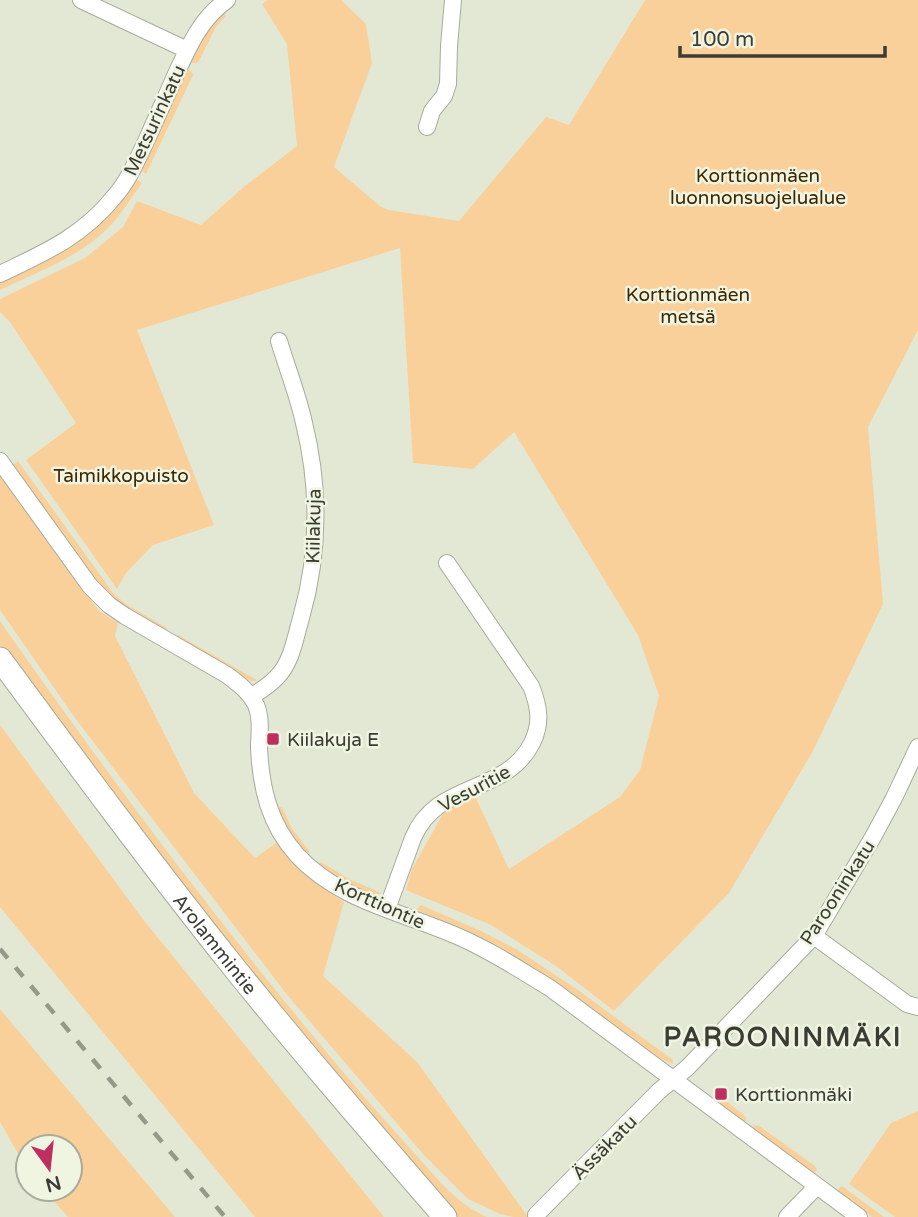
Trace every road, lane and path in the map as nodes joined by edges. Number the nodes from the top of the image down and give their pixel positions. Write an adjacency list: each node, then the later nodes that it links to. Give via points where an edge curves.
1 (81, 0): 4 (street)
2 (227, 0): 4 (street, Metsurinkatu, via 206,18)
3 (453, 0): 5 (street, via 448,84)
4 (187, 50): 6 (street, Metsurinkatu, via 115,197 70,238)
5 (427, 127)
6 (0, 274)
7 (279, 341): 11 (street, Kiilakuja, via 307,436 315,551 308,595 287,665)
8 (0, 461): 11 (street, via 90,586 109,605 227,675)
9 (447, 563): 13 (street, Vesuritie, via 531,686 540,717 538,729 519,764 447,799 425,817)
10 (0, 659): 19 (street, Arolammintie, via 232,964)
11 (252, 696): 13 (street, Korttiontie, via 260,721 261,783 286,840 329,882)
12 (918, 747): 14 (street, Parooninkatu, via 873,837)
13 (387, 909): 16 (street, Korttiontie, via 458,936 550,988)
14 (814, 936): 15 (street, via 906,1004); 16 (street, Parooninkatu)
15 (918, 1007)
16 (672, 1079): 17 (street, Korttiontie); 18 (street, Ässäkatu)
17 (817, 1186): 20 (street); 21 (street, Korttiontie)
18 (536, 1215)
19 (445, 1217)
20 (787, 1217)
21 (859, 1217)

